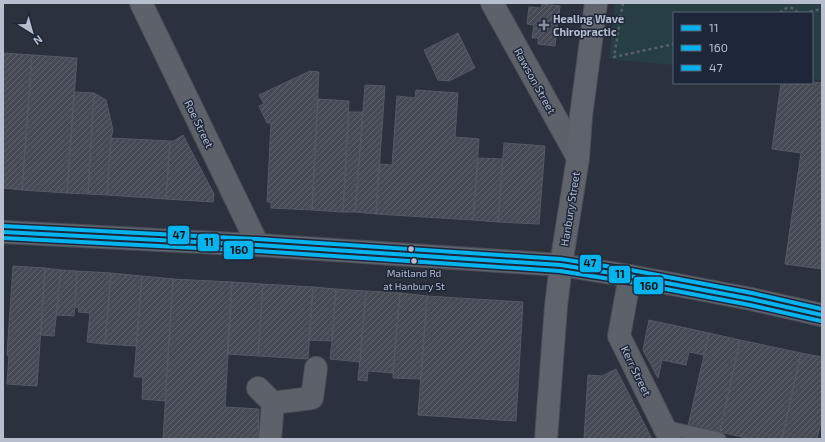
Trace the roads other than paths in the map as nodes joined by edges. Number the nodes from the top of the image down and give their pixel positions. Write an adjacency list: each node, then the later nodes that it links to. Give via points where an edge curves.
1 (492, 3): 4 (street, Rawson Street)
2 (596, 3): 4 (main road, Hanbury Street)
3 (143, 4): 6 (street, Roe Street)
4 (578, 158): 7 (main road, Hanbury Street)
5 (3, 232): 6 (main road)
6 (258, 246): 7 (main road)
7 (561, 265): 8 (main road); 15 (main road, Hanbury Street)
8 (630, 276): 9 (main road); 13 (street, Kerr Street, via 619,336)
9 (822, 315)
10 (316, 368): 12 (street, via 312,398)
11 (258, 388): 12 (street)
12 (273, 403): 14 (street)
13 (667, 433): 16 (lane)
14 (270, 439)
15 (546, 439)
16 (719, 439)

